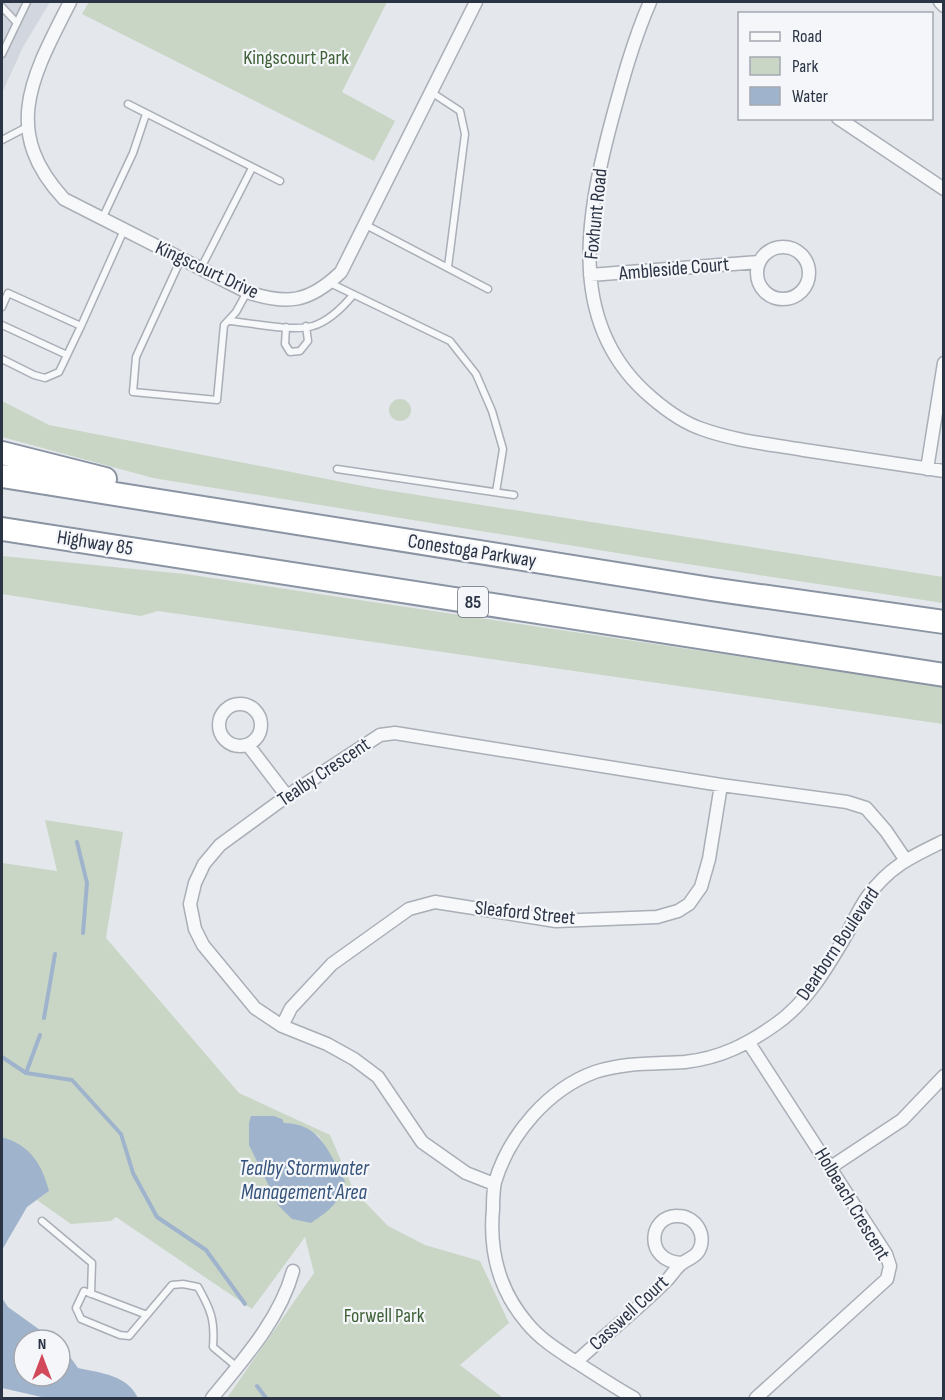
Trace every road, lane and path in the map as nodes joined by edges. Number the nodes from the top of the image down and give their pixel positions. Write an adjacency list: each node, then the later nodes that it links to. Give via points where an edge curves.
1 (27, 2): 8 (lane)
2 (70, 2): 14 (street, Kingscourt Drive, via 33,74 25,99)
3 (476, 2): 10 (street, Kingscourt Drive)
4 (650, 2): 26 (street, Foxhunt Road, via 624,74 600,166 590,228)
5 (940, 2): 6 (street)
6 (944, 6)
7 (2, 7): 8 (lane)
8 (17, 23): 9 (lane)
9 (2, 54)
10 (431, 92): 20 (street, Kingscourt Drive); 24 (lane, via 460,111 465,134)
11 (128, 104): 12 (lane)
12 (146, 114): 16 (lane); 19 (lane, via 133,153)
13 (841, 120): 18 (street)
14 (25, 129): 15 (lane); 19 (street, Kingscourt Drive, via 34,162 48,183 64,199)
15 (2, 140)
16 (252, 168): 17 (lane); 25 (lane)
17 (280, 181)
18 (944, 189)
19 (102, 219): 21 (street, Kingscourt Drive)
20 (364, 224): 24 (lane); 27 (street, Kingscourt Drive, via 340,272)
21 (124, 230): 22 (street, Kingscourt Drive); 34 (lane)
22 (181, 258): 25 (street, Kingscourt Drive); 32 (lane, via 136,357 133,392 217,400 224,325)
23 (759, 262): 23 (street, Ambleside Court, via 757,276 770,295 789,298 806,283 806,261 792,249 772,249); 26 (street, Ambleside Court)
24 (448, 267): 28 (lane)
25 (201, 268): 29 (street, Kingscourt Drive)
26 (590, 275): 42 (street, Foxhunt Road, via 593,301 610,347 641,389 665,409 699,428 734,439)
27 (330, 282): 29 (street, Kingscourt Drive, via 291,301); 30 (lane)
28 (488, 289)
29 (247, 292): 32 (lane)
30 (353, 295): 35 (lane, via 339,311 314,326); 45 (lane, via 450,341 476,374 503,449)
31 (2, 307): 34 (lane, via 8,293)
32 (230, 321): 36 (lane)
33 (2, 325): 37 (lane)
34 (81, 326): 37 (lane)
35 (306, 326): 36 (lane); 36 (lane, via 308,341 300,351 290,352 285,344)
36 (286, 327)
37 (67, 355): 38 (lane, via 59,372 45,378)
38 (2, 359)
39 (944, 363): 42 (street)
40 (2, 453): 47 (highway)
41 (338, 469): 45 (lane)
42 (927, 469): 43 (street, Foxhunt Road)
43 (944, 471)
44 (2, 476): 47 (highway, Conestoga Parkway)
45 (496, 492): 46 (lane)
46 (514, 495)
47 (249, 516): 51 (highway, Conestoga Parkway)
48 (2, 529): 50 (highway, Highway 85 / 85)
49 (2, 543): 50 (highway)
50 (189, 558): 52 (highway, 85)
51 (944, 622)
52 (944, 675)
53 (248, 745): 55 (street)
54 (721, 785): 55 (street, Tealby Crescent, via 395,734 380,735); 57 (street, Tealby Crescent, via 866,808); 58 (street, Sleaford Street, via 701,887 678,912 657,917 556,921 435,902 409,909 332,964 291,1008)
55 (287, 796): 58 (street, Tealby Crescent, via 220,845 204,864 190,904 203,945 255,1008)
56 (944, 841): 57 (street, Dearborn Boulevard)
57 (904, 859): 59 (street, Dearborn Boulevard, via 867,898 832,959 799,1004)
58 (282, 1026): 62 (street, Tealby Crescent, via 354,1059 378,1077 422,1142 466,1173)
59 (749, 1043): 61 (street, Holbeach Crescent); 62 (street, Dearborn Boulevard, via 687,1062 634,1064 595,1072 557,1093 533,1115 509,1149)
60 (944, 1076): 61 (street, via 902,1120)
61 (831, 1167): 72 (street, Holbeach Crescent, via 886,1254 890,1266 887,1279)
62 (495, 1184): 68 (street, Dearborn Boulevard, via 492,1220 495,1263 501,1284 527,1324 546,1343)
63 (42, 1221): 66 (lane, via 92,1263)
64 (681, 1263): 68 (street, Casswell Court)
65 (293, 1271): 69 (street, via 287,1292)
66 (91, 1294): 67 (lane); 67 (lane, via 84,1292 76,1308 81,1319 120,1335 129,1336)
67 (147, 1315): 69 (lane, via 172,1285 198,1287 215,1325 213,1347)
68 (576, 1362): 71 (street, Dearborn Boulevard)
69 (237, 1367): 70 (street)
70 (212, 1398)
71 (634, 1398)
72 (756, 1398)

